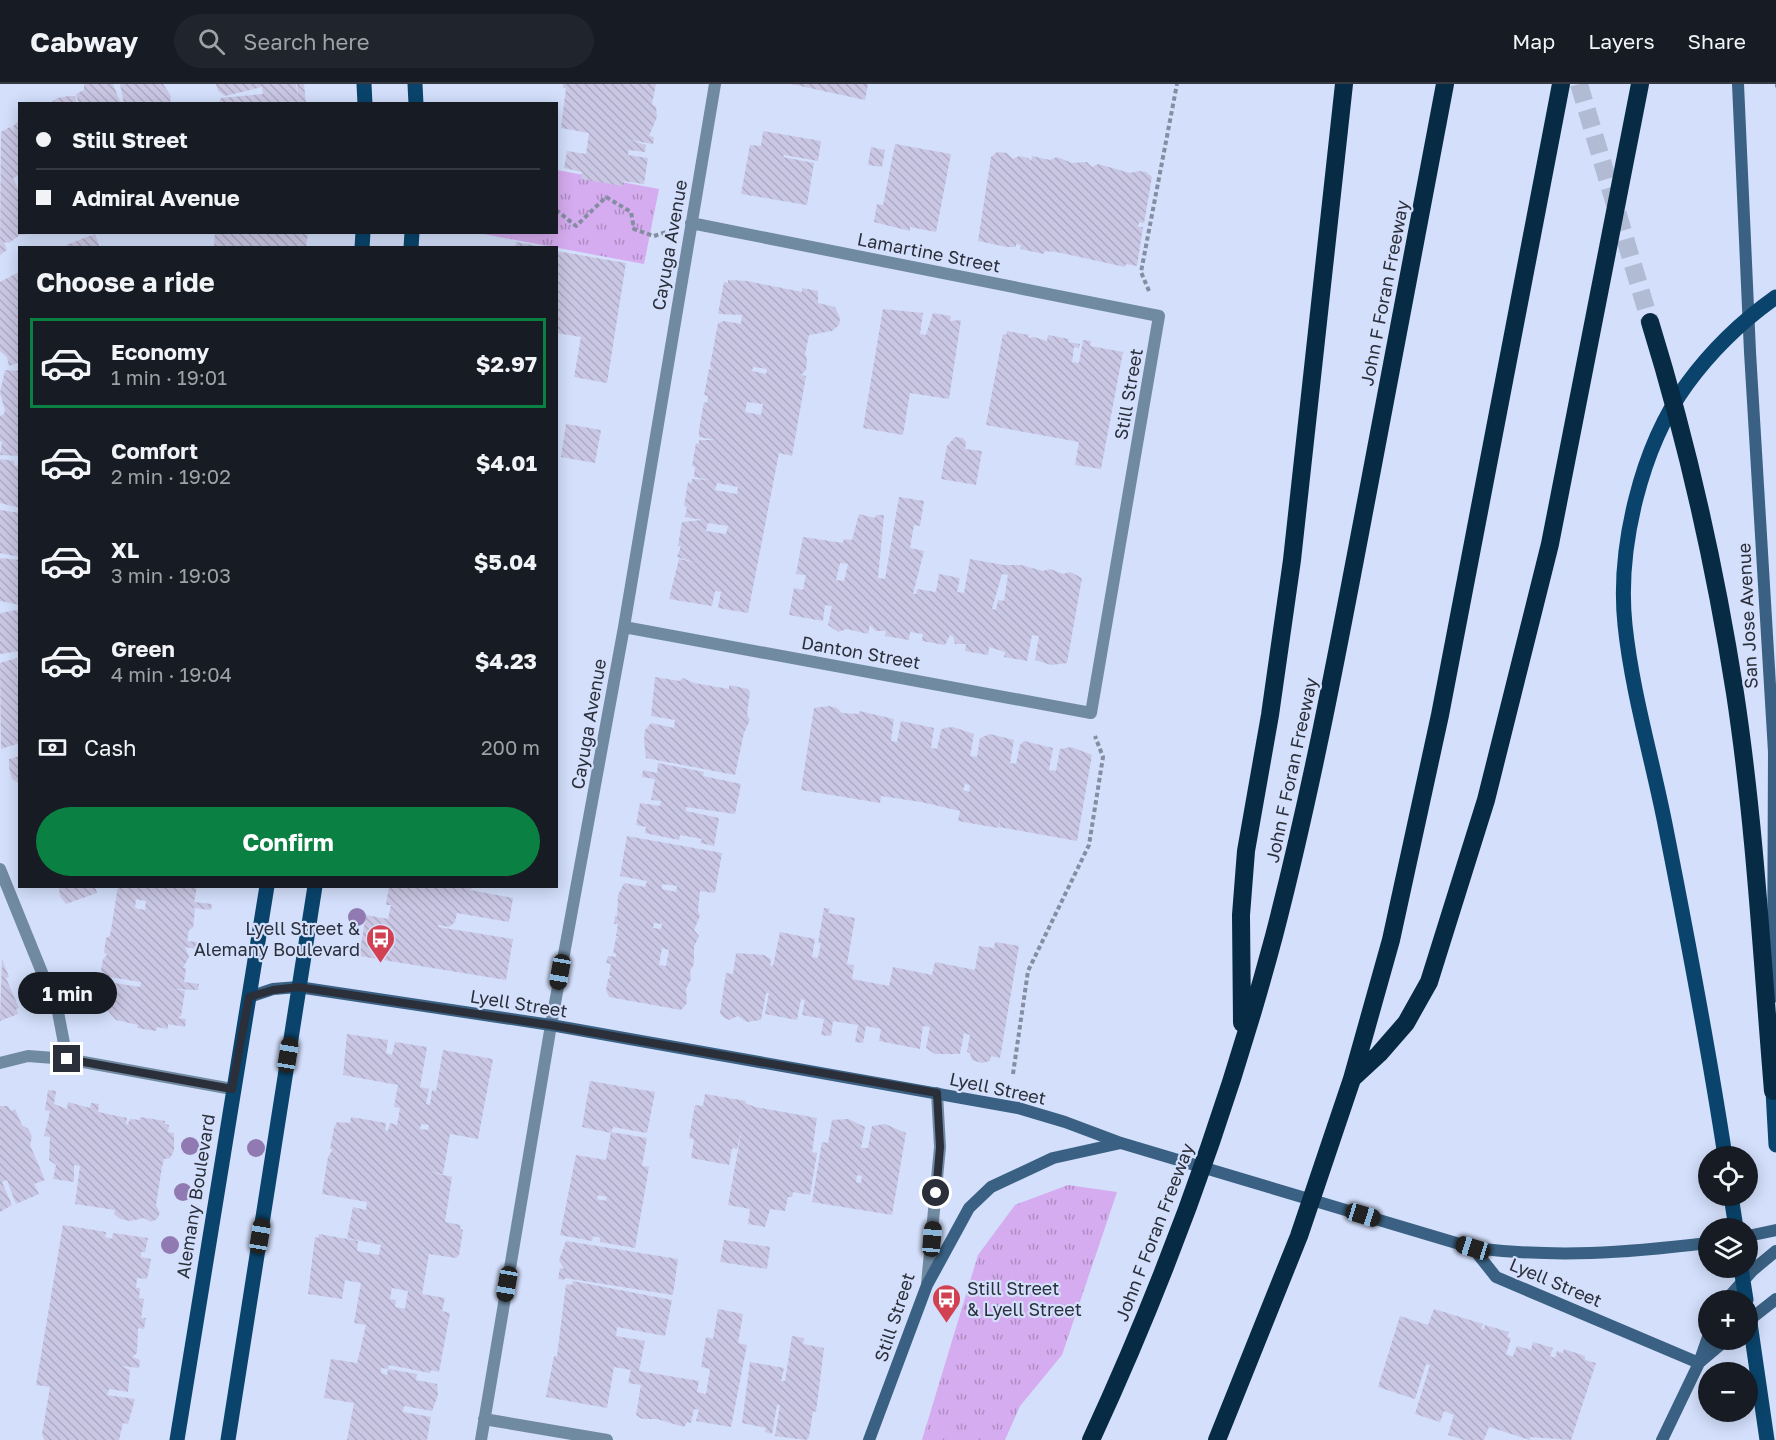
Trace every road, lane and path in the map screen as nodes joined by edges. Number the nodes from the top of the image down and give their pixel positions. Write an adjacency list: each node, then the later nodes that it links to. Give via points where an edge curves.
1 (364, 84): 10 (main road)
2 (415, 84): 11 (main road)
3 (715, 84): 13 (street, Cayuga Avenue)
4 (1177, 84): 15 (path, via 1141,272)
5 (1344, 84): 25 (highway, via 1292,560 1246,851 1241,915)
6 (1445, 84): 25 (highway, John F Foran Freeway, via 1309,789)
7 (1561, 84): 29 (highway, via 1425,793)
8 (1640, 84): 29 (highway, via 1550,544 1486,800 1429,982 1406,1023)
9 (1738, 84): 31 (street, San Jose Avenue, via 1774,752)
10 (365, 102)
11 (416, 102)
12 (558, 212): 13 (path, via 576,226 606,197 631,212 634,229 654,236)
13 (691, 223): 15 (street, Lamartine Street); 17 (street, Cayuga Avenue)
14 (1776, 297): 35 (main road, via 1717,347 1686,385 1649,459 1634,505 1623,587 1628,645 1701,1006)
15 (1159, 316): 18 (street, Still Street)
16 (1650, 322): 31 (highway, via 1689,453 1735,696 1754,858)
17 (624, 627): 18 (street, Danton Street); 24 (street, Cayuga Avenue)
18 (1090, 713): 28 (path, via 1103,758 1089,845 1028,970)
19 (0, 869): 26 (street, via 58,1012)
20 (267, 888): 23 (main road, Alemany Boulevard)
21 (315, 888): 22 (main road)
22 (298, 987): 23 (street, Lyell Street); 24 (street, Lyell Street); 52 (main road)
23 (249, 997): 30 (main road, Alemany Boulevard)
24 (550, 1025): 32 (street, Lyell Street); 50 (street, Cayuga Avenue)
25 (1243, 1043): 56 (highway, John F Foran Freeway, via 1194,1190 1146,1315)
26 (67, 1059): 27 (street, via 28,1056); 30 (street)
27 (0, 1063)
28 (1013, 1074)
29 (1352, 1079): 57 (highway, via 1299,1236)
30 (232, 1089): 51 (main road, Alemany Boulevard)
31 (1773, 1091): 34 (main road, San Jose Avenue)
32 (937, 1093): 33 (street, Lyell Street, via 1018,1108); 41 (street, Still Street, via 940,1147)
33 (1121, 1143): 39 (street, Lyell Street); 41 (street, via 1053,1158 991,1187 969,1208)
34 (1776, 1145)
35 (1723, 1146)
36 (1776, 1230): 37 (street)
37 (1758, 1234)
38 (1698, 1244): 39 (street, via 1594,1255 1528,1255)
39 (1473, 1248): 47 (street, Lyell Street, via 1496,1277)
40 (1776, 1251): 42 (street)
41 (927, 1285): 55 (street, Still Street)
42 (1735, 1290)
43 (1776, 1299): 44 (street)
44 (1758, 1313)
45 (1715, 1350): 48 (street)
46 (1754, 1350): 59 (main road)
47 (1698, 1362)
48 (1701, 1362)
49 (1698, 1367): 58 (street)
50 (484, 1419): 53 (street, Cayuga Avenue); 54 (street)
51 (177, 1440)
52 (228, 1440)
53 (480, 1440)
54 (607, 1440)
55 (868, 1440)
56 (1091, 1440)
57 (1217, 1440)
58 (1662, 1440)
59 (1767, 1440)

